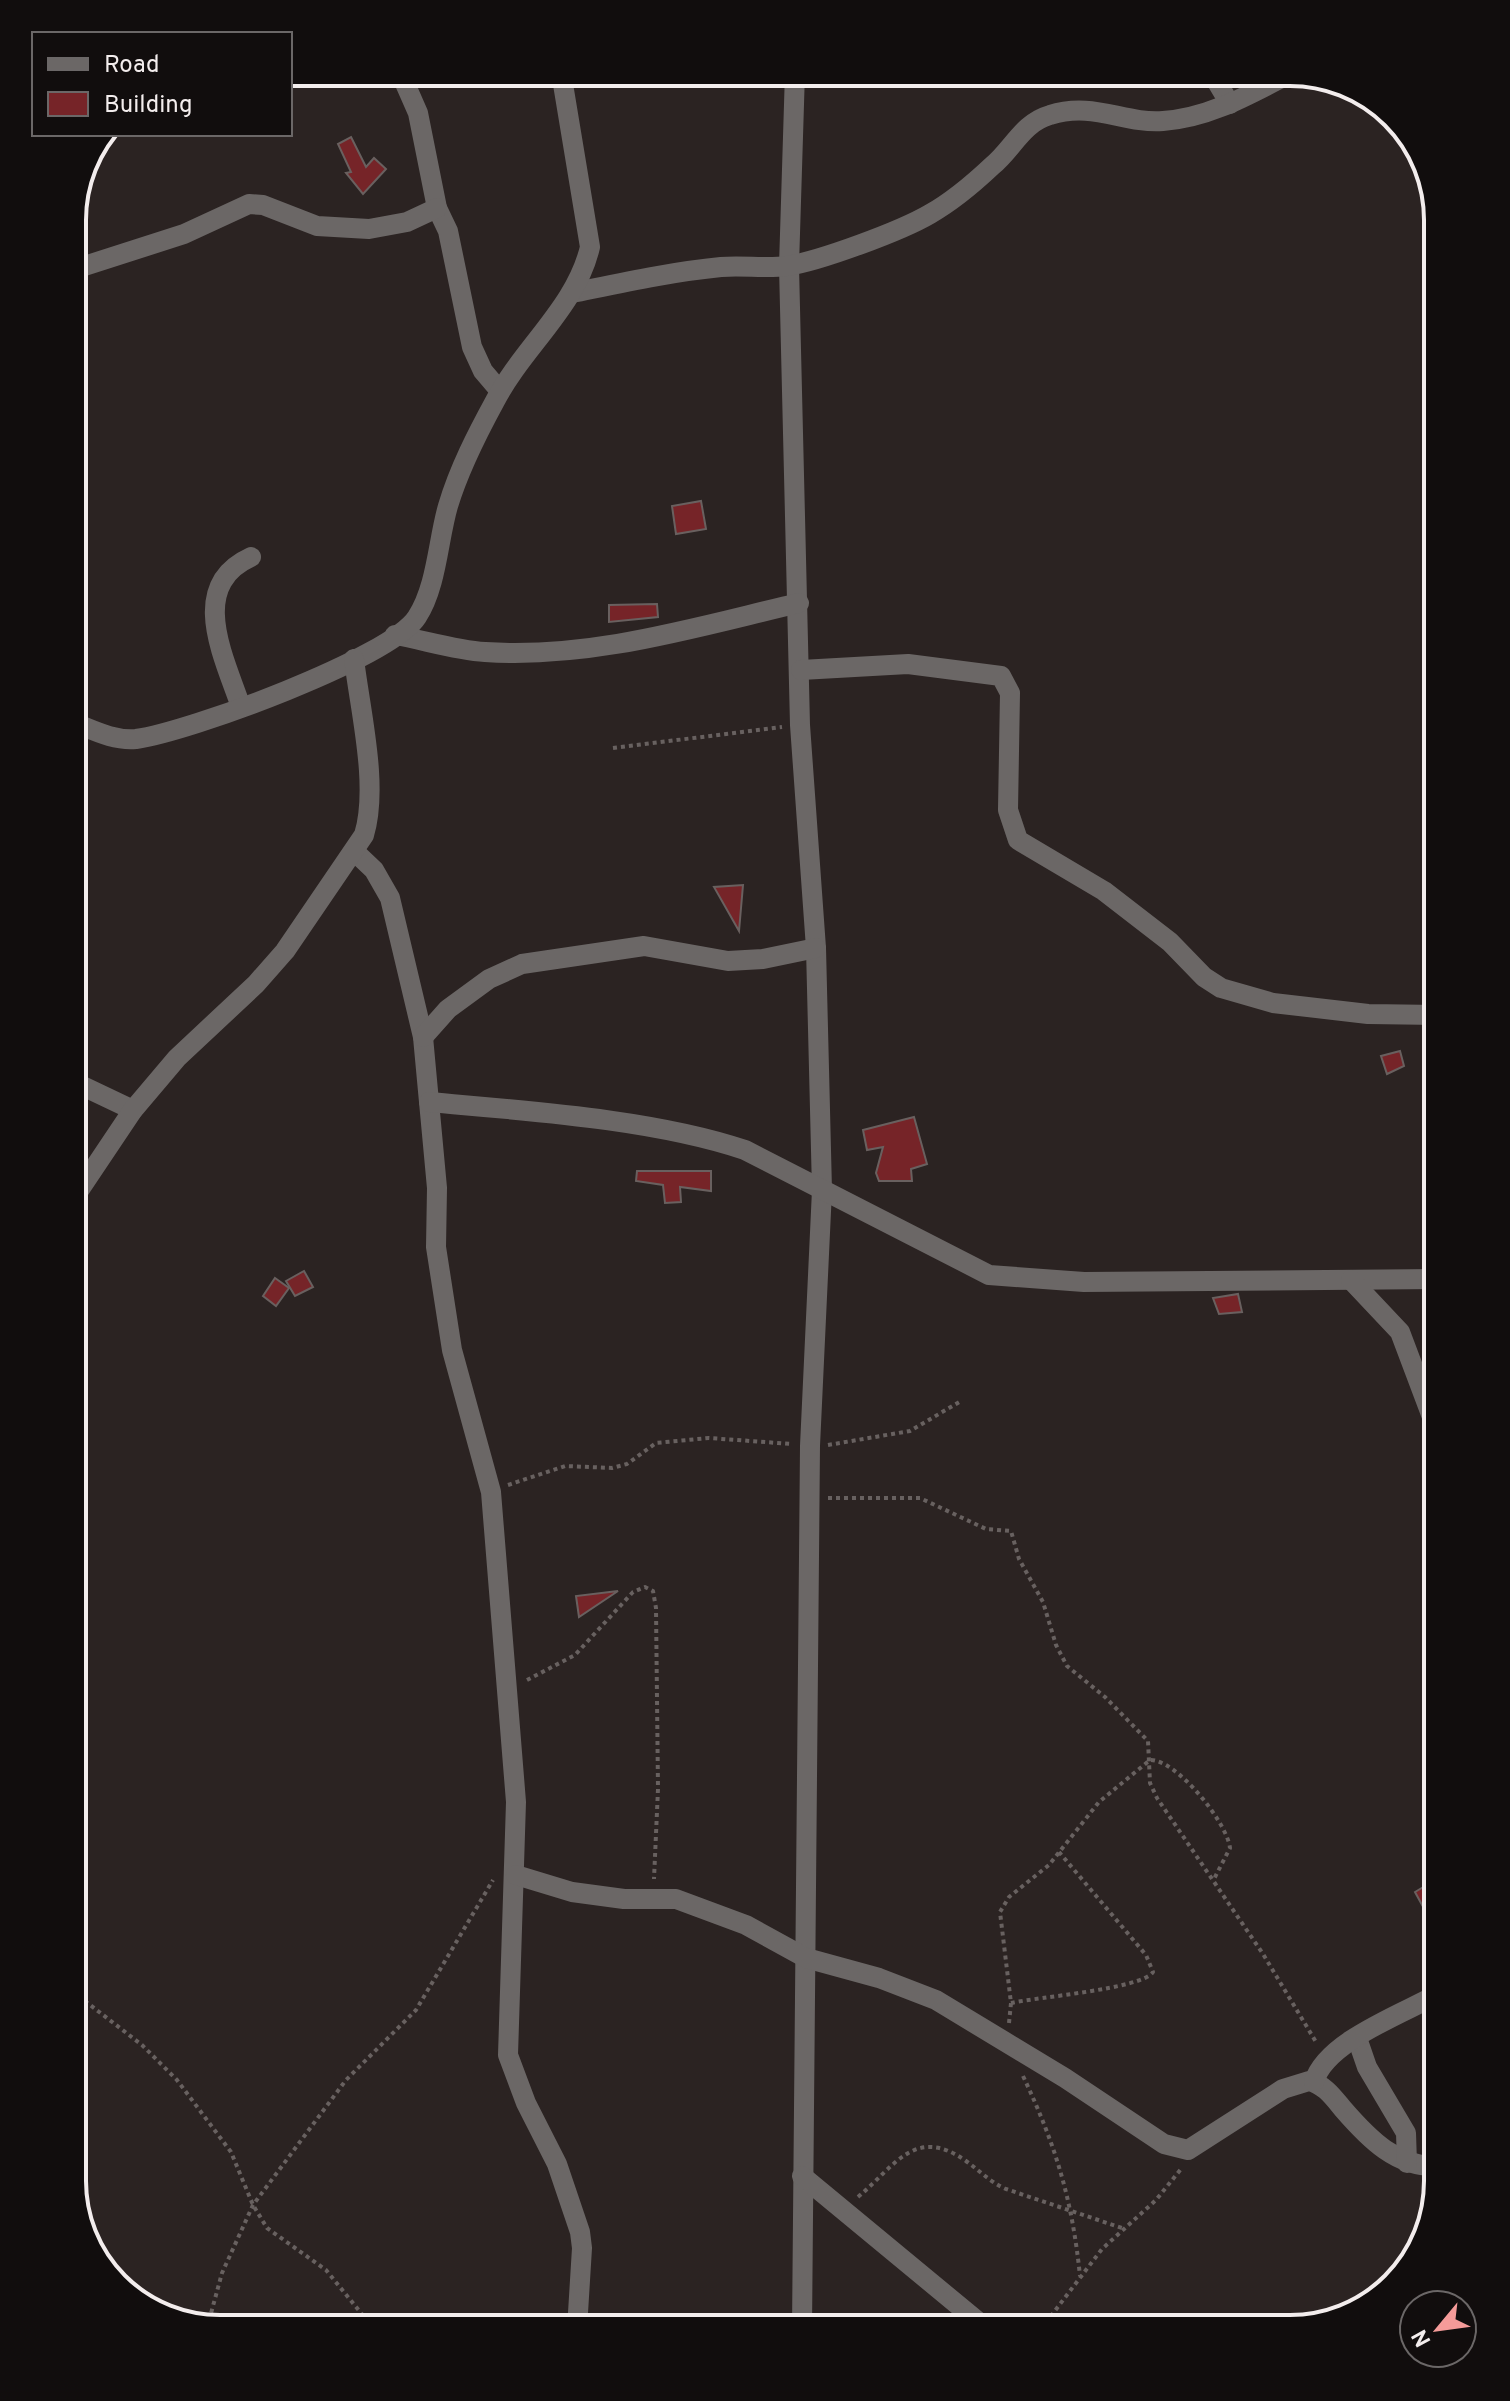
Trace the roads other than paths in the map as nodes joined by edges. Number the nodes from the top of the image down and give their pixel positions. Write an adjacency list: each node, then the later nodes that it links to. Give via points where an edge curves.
1 (406, 86): 7 (street, via 418,113)
2 (563, 86): 10 (street, via 590,247)
3 (795, 86): 9 (street)
4 (1219, 86): 6 (street)
5 (1265, 86): 6 (street)
6 (1230, 104): 9 (street, via 1160,121 1098,110 1047,115 1031,124 995,165 930,214)
7 (437, 208): 8 (street, via 407,222 369,229 317,226 249,204 184,234); 11 (street, via 448,231 472,347)
8 (86, 266)
9 (789, 266): 10 (street, via 723,267); 13 (street)
10 (572, 293): 11 (street)
11 (500, 391): 14 (street, via 449,502 423,606)
12 (251, 557): 17 (street, via 227,573 213,600)
13 (799, 603): 14 (street, via 608,646 548,652 483,652); 16 (street)
14 (395, 635): 15 (street)
15 (354, 659): 17 (street); 19 (street, via 369,819)
16 (801, 670): 20 (street); 21 (street, via 908,664 1001,676 1010,693 1008,810 1018,840 1104,891 1221,988 1273,1003)
17 (241, 707): 18 (street, via 135,739)
18 (86, 728)
19 (354, 851): 22 (street, via 374,870 390,898); 25 (street, via 285,951 177,1058)
20 (816, 948): 22 (street, via 728,961 644,946 522,964 489,979 448,1009); 27 (street)
21 (1424, 1015)
22 (423, 1037): 24 (street)
23 (86, 1088): 25 (street)
24 (429, 1102): 27 (street, via 713,1139); 31 (street, via 441,1277 452,1350 491,1492 516,1802)
25 (133, 1110): 26 (street)
26 (86, 1180)
27 (822, 1190): 29 (street, via 989,1275 1084,1282); 32 (street, via 810,1446)
28 (1424, 1279): 29 (street)
29 (1351, 1280): 30 (street, via 1400,1332)
30 (1424, 1396)
31 (506, 1874): 32 (street, via 572,1892 676,1899 746,1925); 39 (street, via 508,2055 557,2164 580,2232)
32 (806, 1958): 35 (street, via 936,2000 1179,2150 1201,2143 1283,2089); 38 (street)
33 (1424, 2002): 34 (street)
34 (1357, 2038): 35 (street, via 1317,2069); 36 (street, via 1367,2067 1406,2133)
35 (1314, 2082): 36 (street, via 1371,2138)
36 (1407, 2163): 37 (street)
37 (1424, 2167)
38 (802, 2176): 40 (street); 41 (street)
39 (578, 2315)
40 (802, 2315)
41 (970, 2315)

